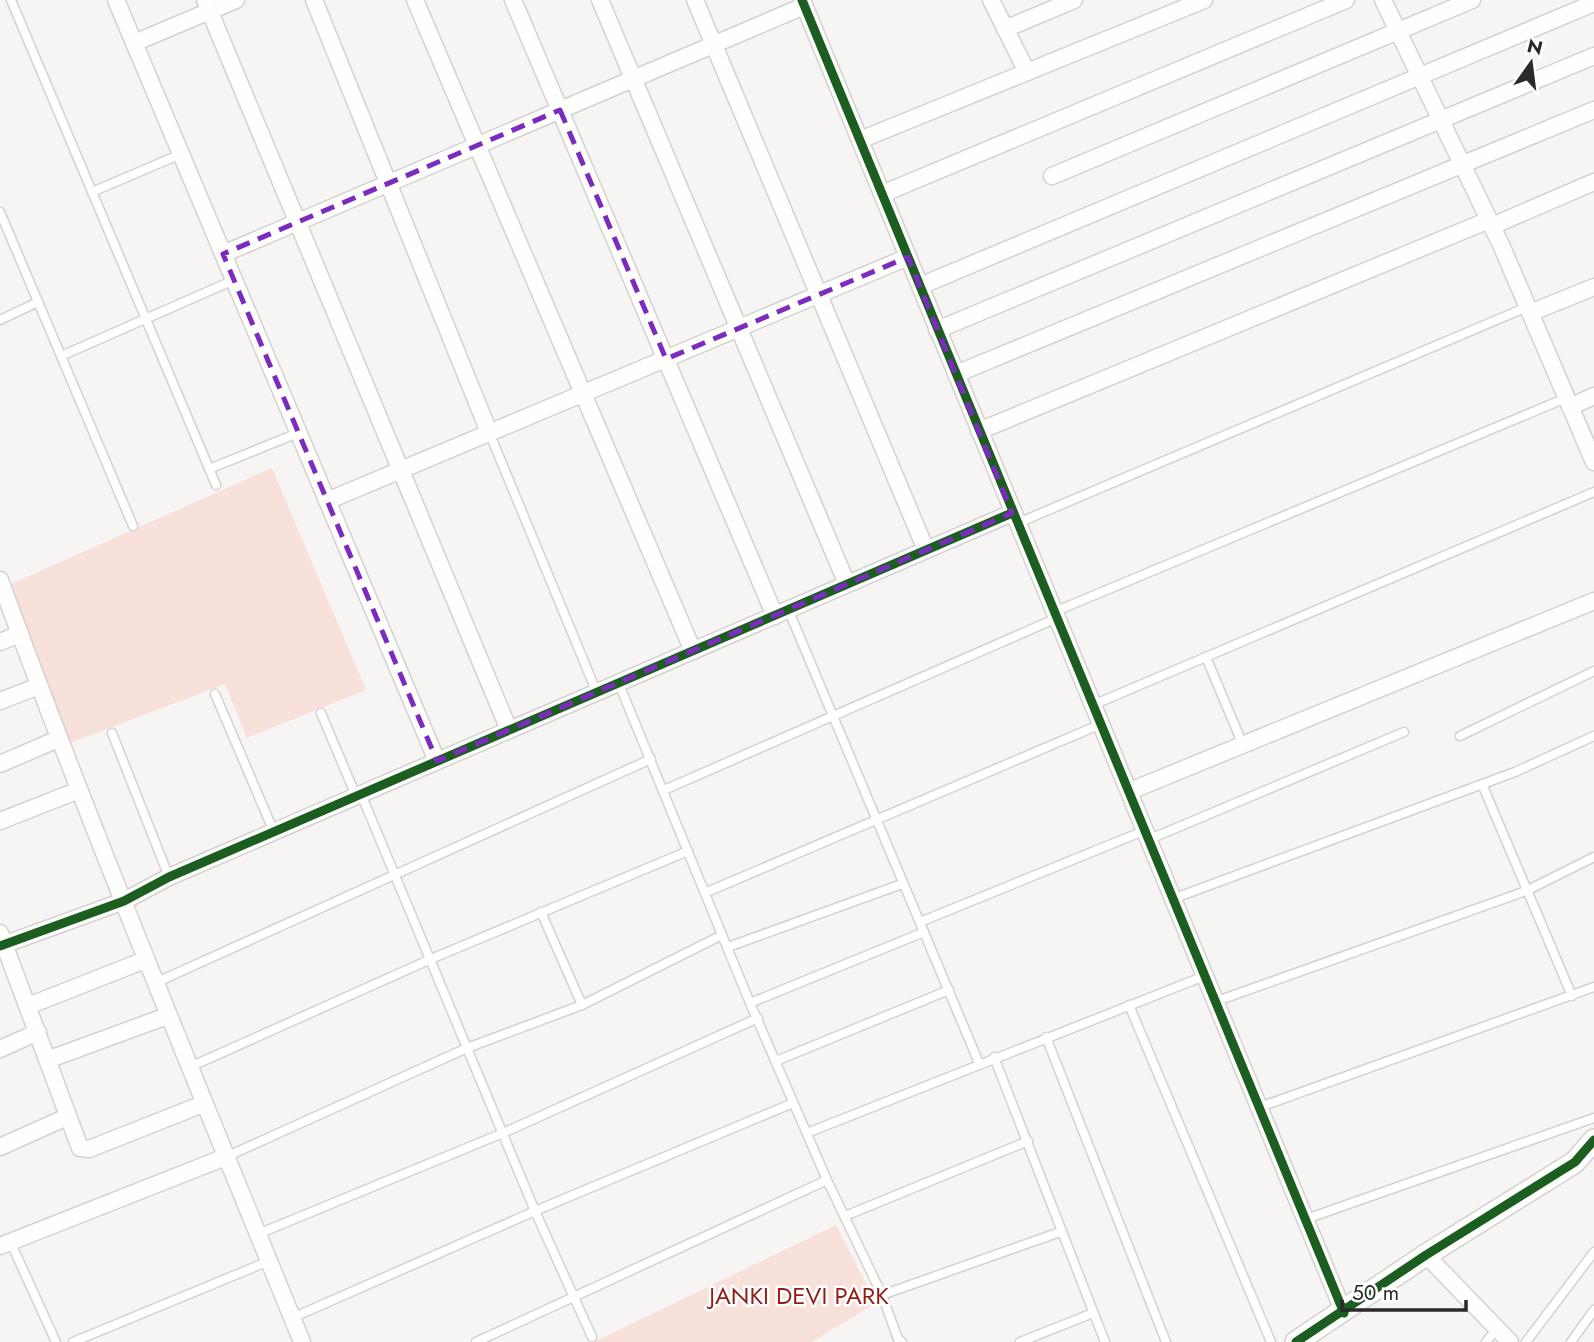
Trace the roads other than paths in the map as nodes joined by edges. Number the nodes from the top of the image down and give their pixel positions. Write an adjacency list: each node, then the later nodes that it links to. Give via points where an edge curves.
1 (11, 0): 36 (lane)
2 (116, 0): 20 (street)
3 (236, 0): 17 (street)
4 (314, 0): 35 (street)
5 (415, 0): 30 (street)
6 (513, 0): 26 (street)
7 (600, 0): 25 (street)
8 (695, 0): 21 (street)
9 (991, 0): 18 (street)
10 (1074, 0): 18 (street)
11 (1204, 0): 23 (street)
12 (1346, 0): 37 (street)
13 (1383, 0): 19 (street)
14 (1472, 0): 19 (street)
15 (803, 3): 21 (street); 29 (street)
16 (1594, 3): 24 (street)
17 (208, 5): 20 (street); 39 (street)
18 (1005, 29): 23 (street)
19 (1398, 31): 24 (street); 33 (street)
20 (134, 43): 31 (street)
21 (714, 45): 25 (street); 46 (street)
22 (1594, 56): 28 (street)
23 (1027, 72): 29 (street)
24 (1420, 77): 28 (street); 44 (street)
25 (633, 79): 26 (street); 51 (street)
26 (560, 110): 30 (street); 54 (street)
27 (1594, 110): 32 (street)
28 (1441, 121): 32 (street); 52 (street)
29 (860, 140): 37 (street)
30 (477, 145): 35 (street); 56 (street)
31 (181, 154): 36 (lane); 41 (street)
32 (1463, 166): 40 (street); 55 (street)
33 (1052, 176)
34 (1594, 181): 40 (street)
35 (389, 182): 39 (street); 60 (street)
36 (92, 192): 49 (lane)
37 (882, 194): 42 (street)
38 (0, 212): 47 (lane)
39 (298, 222): 41 (street); 64 (street)
40 (1490, 223): 48 (street); 59 (street)
41 (223, 254): 43 (street)
42 (908, 257): 44 (street); 46 (street)
43 (234, 280): 49 (lane); 61 (street)
44 (920, 286): 52 (street)
45 (1594, 286): 48 (street)
46 (819, 295): 51 (street); 70 (street)
47 (38, 302): 50 (lane); 53 (lane)
48 (1529, 310): 58 (street); 68 (lane)
49 (145, 319): 53 (lane); 63 (lane)
50 (0, 320)
51 (739, 328): 54 (street); 72 (street)
52 (937, 330): 55 (street)
53 (61, 356): 69 (lane)
54 (666, 359): 56 (street); 75 (street)
55 (956, 374): 59 (street)
56 (583, 394): 60 (street); 79 (street)
57 (1594, 396): 58 (street)
58 (1568, 402): 62 (street); 76 (lane)
59 (979, 431): 68 (street)
60 (489, 432): 64 (street); 84 (lane)
61 (298, 433): 63 (lane); 67 (street)
62 (1594, 462)
63 (209, 469): 65 (lane)
64 (402, 470): 67 (street); 91 (street)
65 (216, 485)
66 (1594, 492): 80 (lane)
67 (327, 500): 99 (street)
68 (1014, 518): 70 (street); 76 (street)
69 (132, 526)
70 (926, 550): 72 (street)
71 (0, 580): 74 (street)
72 (847, 584): 75 (street)
73 (1594, 601): 97 (street)
74 (4, 602): 77 (street)
75 (782, 612): 79 (street); 89 (lane)
76 (1055, 615): 87 (street); 89 (lane)
77 (20, 634): 78 (street); 83 (street)
78 (0, 642)
79 (693, 651): 82 (street)
80 (1206, 657): 87 (lane); 97 (lane)
81 (1594, 671): 94 (lane)
82 (619, 684): 84 (street); 98 (lane)
83 (39, 686): 86 (street); 96 (street)
84 (597, 693): 91 (street)
85 (215, 694): 108 (lane)
86 (0, 702)
87 (1093, 705): 90 (street)
88 (321, 713): 105 (lane)
89 (833, 714): 103 (lane); 106 (lane)
90 (1101, 724): 104 (street); 106 (lane)
91 (509, 730): 99 (street)
92 (1404, 732): 109 (lane)
93 (112, 733): 113 (lane)
94 (1460, 736)
95 (1594, 736): 101 (lane)
96 (58, 738): 100 (street); 102 (street)
97 (1243, 745): 104 (street)
98 (651, 759): 103 (lane); 112 (lane)
99 (437, 761): 105 (street)
100 (0, 764)
101 (1482, 784): 115 (lane); 117 (lane)
102 (79, 790): 107 (street); 118 (street)
103 (664, 790): 110 (lane)
104 (1130, 791): 109 (street)
105 (359, 795): 108 (street); 112 (lane)
106 (876, 818): 114 (lane); 116 (lane)
107 (0, 821)
108 (274, 832): 113 (street)
109 (1148, 834): 117 (street); 120 (lane)
110 (688, 851): 116 (lane); 119 (lane)
111 (1594, 858): 115 (lane)
112 (396, 875): 125 (lane); 128 (lane)
113 (169, 877): 118 (street)
114 (902, 884): 120 (lane); 124 (lane)
115 (1526, 891): 131 (lane); 132 (lane)
116 (707, 892): 122 (lane)
117 (1175, 898): 127 (street)
118 (124, 901): 123 (street); 126 (street)
119 (541, 912): 125 (lane); 134 (lane)
120 (920, 922): 121 (lane)
121 (924, 932): 130 (lane); 133 (lane)
122 (722, 935): 124 (lane); 134 (lane)
123 (1, 941): 136 (street)
124 (728, 947): 133 (lane)
125 (431, 959): 141 (lane); 147 (lane)
126 (145, 960): 128 (street); 136 (street)
127 (1207, 975): 132 (street); 135 (lane)
128 (155, 983): 137 (street)
129 (1594, 987): 131 (lane)
130 (948, 990): 145 (lane); 146 (lane)
131 (1572, 996): 150 (lane)
132 (1217, 1001): 150 (street)
133 (750, 1003): 138 (lane)
134 (582, 1004): 141 (lane)
135 (1129, 1005): 140 (lane); 188 (lane)
136 (28, 1006): 139 (street)
137 (167, 1016): 144 (street); 147 (street)
138 (758, 1018): 145 (lane); 153 (lane)
139 (38, 1032): 142 (street); 144 (street)
140 (1046, 1037): 143 (lane); 187 (lane)
141 (467, 1048): 153 (lane); 158 (lane)
142 (0, 1049)
143 (994, 1058): 146 (lane); 155 (lane)
144 (47, 1060): 151 (street)
145 (776, 1061): 148 (lane)
146 (979, 1063): 154 (lane)
147 (190, 1067): 149 (street)
148 (793, 1103): 154 (lane); 160 (lane)
149 (203, 1104): 151 (street, via 85,1150 76,1144); 158 (street)
150 (1260, 1107): 162 (street)
151 (67, 1117): 157 (street)
152 (1594, 1118): 162 (lane)
153 (503, 1133): 160 (lane); 164 (lane)
154 (807, 1133): 159 (lane)
155 (1028, 1140): 161 (lane); 163 (lane)
156 (1594, 1140): 167 (street, via 1575,1161)
157 (0, 1147)
158 (228, 1156): 164 (street); 165 (street)
159 (827, 1180): 161 (lane); 170 (lane)
160 (535, 1211): 170 (lane); 174 (lane)
161 (845, 1216): 169 (lane)
162 (1306, 1219): 173 (street)
163 (1060, 1232): 169 (lane); 172 (lane)
164 (258, 1234): 168 (street)
165 (5, 1243): 178 (lane)
166 (1594, 1252): 191 (lane)
167 (1426, 1255): 173 (street); 176 (street)
168 (269, 1261): 174 (street); 179 (lane)
169 (882, 1295): 182 (lane, via 898,1339)
170 (572, 1297): 177 (lane); 181 (lane)
171 (1594, 1310): 192 (lane)
172 (1093, 1313): 175 (lane); 186 (lane)
173 (1344, 1313): 189 (street)
174 (292, 1318): 180 (street)
175 (1044, 1333): 184 (lane); 185 (lane)
176 (1491, 1336): 190 (street)
177 (592, 1337)
178 (56, 1342)
179 (73, 1342)
180 (302, 1342)
181 (476, 1342)
182 (904, 1342): 183 (lane)
183 (914, 1342)
184 (1020, 1342)
185 (1048, 1342)
186 (1105, 1342)
187 (1166, 1342)
188 (1271, 1342)
189 (1296, 1342)
190 (1510, 1342)
191 (1526, 1342)
192 (1571, 1342)

